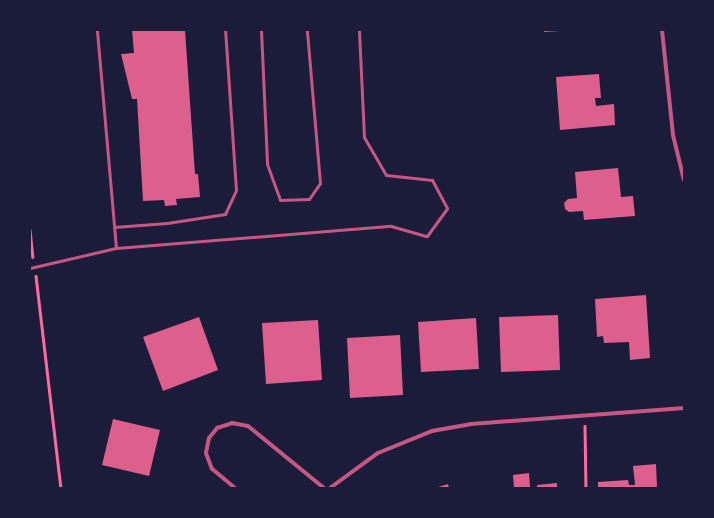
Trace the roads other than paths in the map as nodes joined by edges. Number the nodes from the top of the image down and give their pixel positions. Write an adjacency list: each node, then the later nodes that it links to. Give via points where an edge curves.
1 (97, 30): 8 (lane)
2 (225, 30): 8 (lane, via 236,190 225,214 167,223)
3 (261, 30): 4 (lane, via 267,164 280,200 308,199 320,183)
4 (307, 30)
5 (359, 30): 9 (lane, via 364,137 386,175 432,180 447,208 427,236 390,226)
6 (662, 30): 7 (street, via 673,135)
7 (684, 180)
8 (114, 227): 9 (lane)
9 (116, 248): 10 (lane)
10 (30, 268)
11 (684, 408): 14 (street, via 471,424 432,431 378,453)
12 (235, 488): 13 (street, via 212,469 206,453 209,438 217,428 232,423 248,426)
13 (324, 488)
14 (330, 488)

